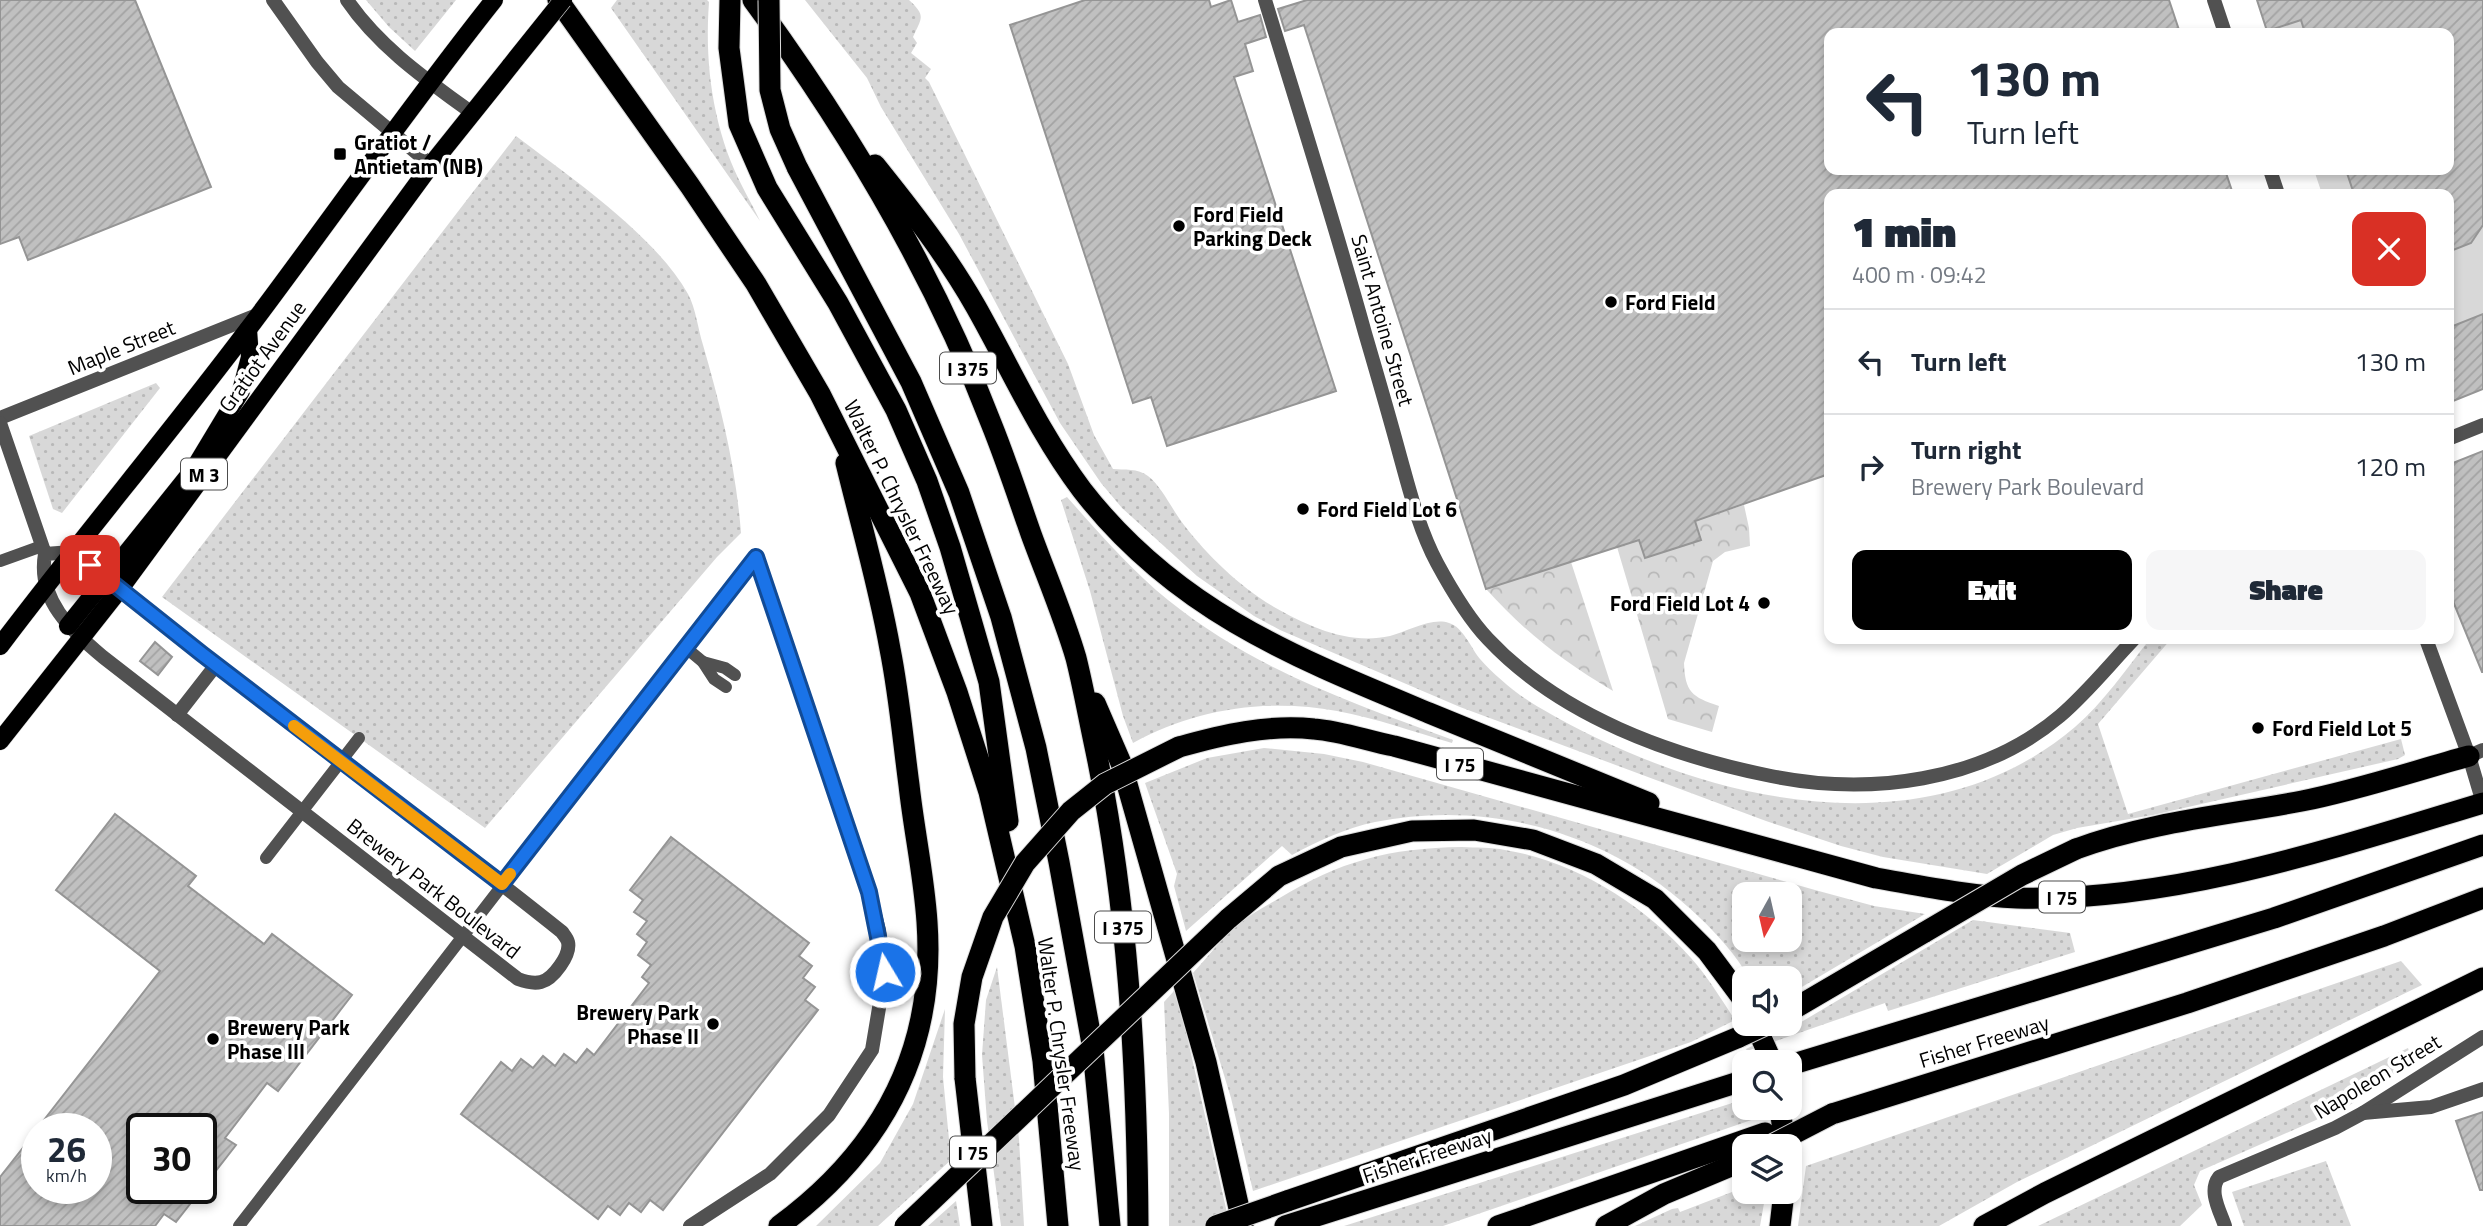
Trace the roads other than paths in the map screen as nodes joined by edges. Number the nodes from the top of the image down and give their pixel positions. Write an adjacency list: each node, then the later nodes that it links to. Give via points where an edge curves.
1 (273, 0): 14 (street, via 338,87)
2 (347, 0): 11 (street, via 365,25)
3 (494, 0): 11 (main road, Gratiot Avenue / M 3)
4 (560, 0): 13 (main road, Gratiot Avenue / M 3, bridge); 18 (highway, Walter P. Chrysler Freeway, via 750,275)
5 (730, 0): 50 (highway, via 729,48 739,124 767,188 871,361 912,444 950,547 989,682)
6 (753, 0): 12 (highway, I 375)
7 (769, 0): 73 (highway, bridge, via 771,90 780,129 911,382 954,481 990,580 1022,690 1093,1049)
8 (1265, 0): 28 (street, Saint Antoine Street, via 1342,249 1416,513 1460,602 1487,638 1524,671 1590,714 1710,762 1770,776 1865,784 1929,778 2006,750 2060,716)
9 (2214, 0): 10 (street)
10 (2223, 28)
11 (430, 82): 13 (street); 14 (main road, Gratiot Avenue / M 3)
12 (822, 98): 32 (highway, I 375, via 901,232 960,350 991,422); 44 (highway, via 934,239 1040,428 1082,490 1118,531 1181,589 1242,629 1317,667)
13 (472, 113): 15 (main road, Gratiot Avenue / M 3)
14 (392, 133): 15 (street); 16 (main road, Gratiot Avenue / M 3)
15 (431, 165): 25 (main road, Gratiot Avenue / M 3)
16 (252, 322): 17 (street, Maple Street); 22 (main road, Gratiot Avenue / M 3); 25 (main road, via 250,357 241,391 194,469)
17 (0, 421): 21 (street)
18 (835, 424): 50 (highway, Walter P. Chrysler Freeway, via 920,593 939,642 989,792); 69 (highway, via 891,650 927,921 926,983 912,1053 876,1128 827,1186)
19 (2483, 425): 20 (street)
20 (2454, 437)
21 (44, 550): 22 (street); 24 (lane); 26 (street)
22 (72, 552): 25 (street, Brewery Park Boulevard); 26 (main road, Gratiot Avenue / M 3)
23 (756, 557): 31 (lane); 68 (street, via 869,892 885,972 872,1050 829,1115 770,1174)
24 (0, 561)
25 (114, 583): 27 (main road, Gratiot Avenue / M 3); 34 (street, Brewery Park Boulevard)
26 (45, 587): 27 (street); 30 (main road, Gratiot Avenue / M 3)
27 (74, 632): 37 (street, Brewery Park Boulevard); 39 (main road, Gratiot Avenue / M 3)
28 (2129, 644)
29 (2428, 644): 40 (street)
30 (0, 646)
31 (685, 648): 33 (lane); 47 (lane)
32 (1075, 656): 74 (highway, I 375, via 1119,887 1132,1012); 76 (highway, via 1121,763 1206,1062)
33 (704, 662): 35 (lane); 36 (lane, via 714,679)
34 (216, 665): 37 (street); 41 (street, Brewery Park Boulevard)
35 (735, 675)
36 (726, 687)
37 (177, 715): 43 (street, Brewery Park Boulevard)
38 (359, 738): 41 (lane)
39 (0, 741)
40 (2475, 759): 42 (street); 53 (highway, bridge, via 2306,800 2142,830 2076,849 2022,875)
41 (341, 761): 43 (lane); 47 (street, Brewery Park Boulevard)
42 (2483, 803): 44 (highway, I 75, via 2222,876 2099,896 2016,898 1944,890 1876,878)
43 (301, 812): 46 (lane); 49 (street, Brewery Park Boulevard)
44 (1738, 840): 71 (highway, I 75, bridge, via 1394,746 1314,729 1260,729 1215,737 1179,747 1105,784 1072,811 1025,863 993,917 972,977 964,1024 965,1079)
45 (2483, 845): 58 (highway, Fisher Freeway, via 2274,918)
46 (266, 858)
47 (502, 884): 49 (lane); 49 (street, Brewery Park Boulevard, via 562,932 568,942 567,954 557,970 544,982 518,979)
48 (2483, 898): 62 (highway, Fisher Freeway, bridge, via 2187,1003)
49 (462, 935): 67 (lane)
50 (1024, 946): 72 (highway, Walter P. Chrysler Freeway, via 1043,1061)
51 (2483, 978): 80 (highway)
52 (1732, 985): 70 (highway, bridge, via 1707,951 1655,899 1596,864 1533,841 1474,830 1412,831 1341,847 1279,876 1228,919)
53 (1802, 1004)
54 (1733, 1036): 75 (highway, bridge, via 1623,1085)
55 (1752, 1036): 57 (highway)
56 (2483, 1037): 61 (street, Napoleon Street)
57 (1763, 1050)
58 (1802, 1061)
59 (1732, 1084): 66 (highway, Fisher Freeway)
60 (2483, 1089): 61 (street, via 2431,1107)
61 (2364, 1113): 81 (street, Napoleon Street, via 2224,1174 2215,1182 2214,1193)
62 (1781, 1134)
63 (1732, 1151): 77 (highway)
64 (1732, 1165): 78 (highway, via 1664,1194)
65 (1783, 1204): 79 (highway)
66 (1289, 1225)
67 (239, 1226)
68 (690, 1226)
69 (779, 1226)
70 (905, 1226)
71 (982, 1226)
72 (1058, 1226)
73 (1110, 1226)
74 (1138, 1226)
75 (1216, 1226)
76 (1242, 1226)
77 (1498, 1226)
78 (1606, 1226)
79 (1780, 1226)
80 (1984, 1226)
81 (2224, 1226)

